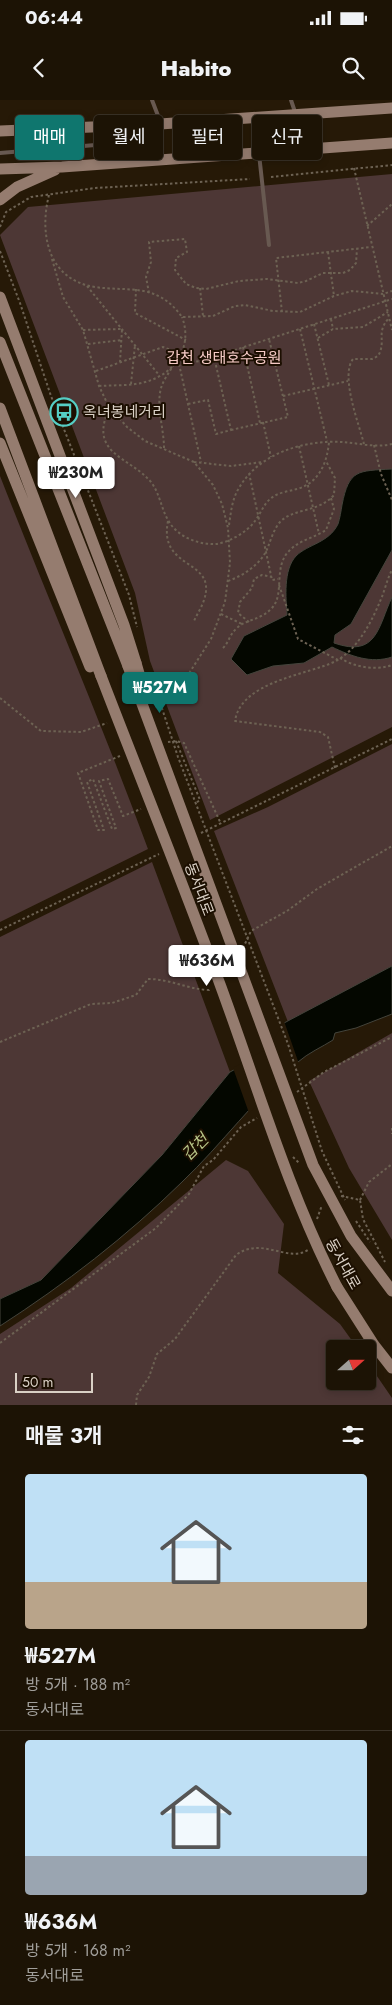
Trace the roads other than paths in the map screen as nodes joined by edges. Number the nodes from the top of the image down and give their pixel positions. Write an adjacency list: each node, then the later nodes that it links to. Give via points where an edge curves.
1 (152, 100): 5 (lane)
2 (291, 100): 4 (lane)
3 (392, 108): 4 (street)
4 (296, 114): 6 (street)
5 (154, 115)
6 (163, 124)
7 (94, 127): 8 (street)
8 (0, 131)
9 (392, 143): 11 (street)
10 (94, 145): 12 (lane)
11 (322, 149)
12 (0, 153)
13 (252, 154): 15 (street)
14 (260, 160): 18 (lane)
15 (62, 167): 16 (street); 17 (street, via 17,187)
16 (0, 169)
17 (0, 200)
18 (269, 245)
19 (1, 297): 23 (street, via 124,625)
20 (0, 342): 23 (street)
21 (0, 408): 24 (street, 동서대로)
22 (0, 443): 24 (street, via 91,669)
23 (132, 664): 25 (street, 동서대로, bridge, via 168,772 313,1165 351,1236)
24 (101, 676): 26 (street, 동서대로, bridge, via 221,987 283,1166 312,1238 338,1287)
25 (392, 1291)
26 (392, 1368)

